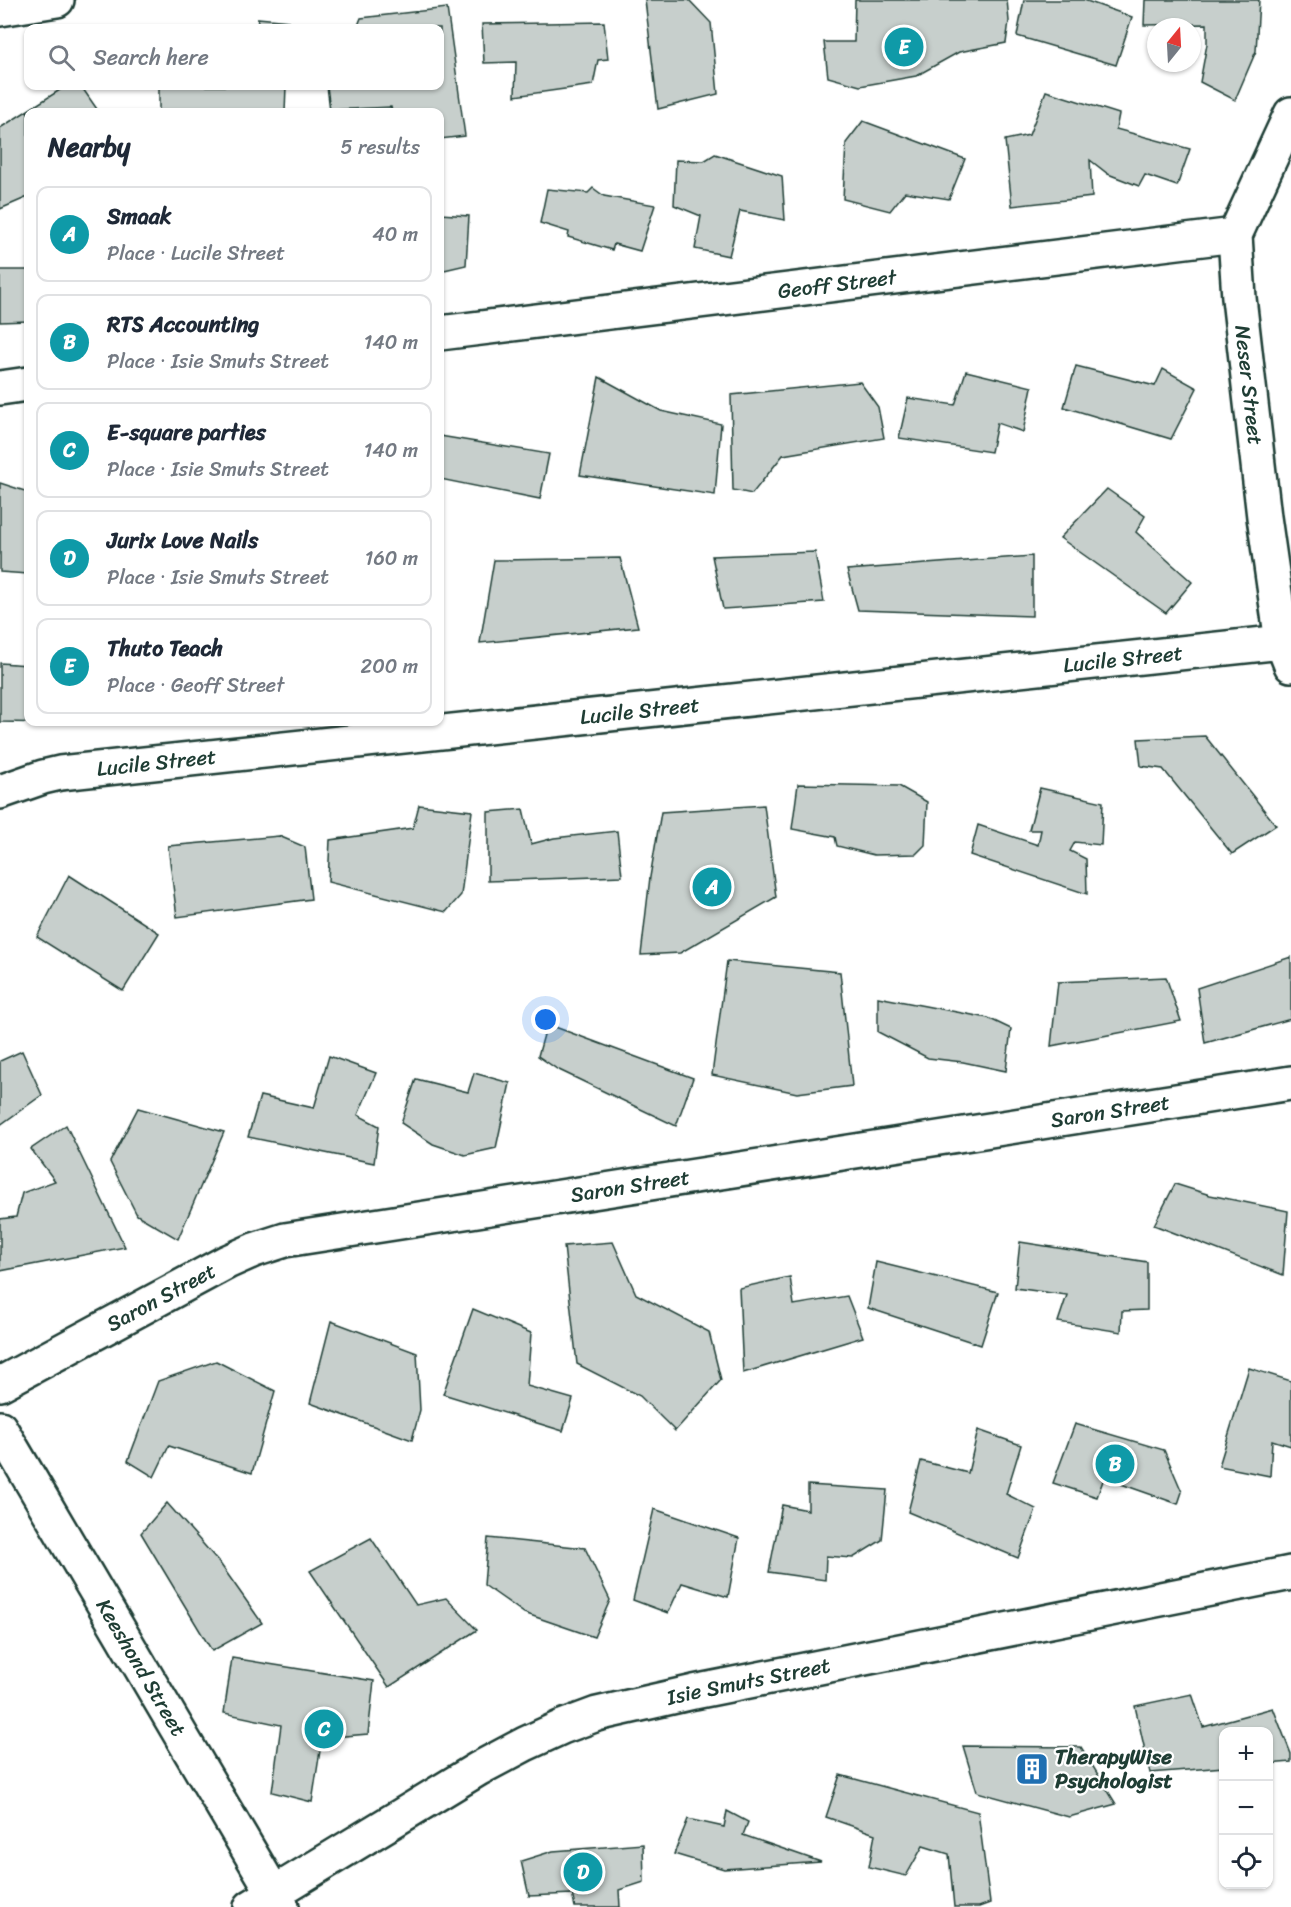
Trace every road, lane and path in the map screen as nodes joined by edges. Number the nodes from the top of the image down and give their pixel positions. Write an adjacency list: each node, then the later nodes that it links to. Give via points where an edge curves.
1 (57, 0): 2 (street)
2 (0, 9)
3 (1291, 114): 4 (street, Neser Street)
4 (1235, 235): 5 (street, Geoff Street); 8 (street, Neser Street, via 1264,517)
5 (444, 333)
6 (24, 385): 7 (street)
7 (0, 388)
8 (1287, 653): 9 (street, Lucile Street, via 60,773)
9 (0, 792)
10 (1291, 1083): 11 (street, Saron Street, via 285,1240 226,1262)
11 (0, 1384)
12 (0, 1428): 14 (street, Keeshond Street)
13 (1291, 1573): 14 (street, Isie Smuts Street, via 597,1714 478,1769)
14 (269, 1902)

